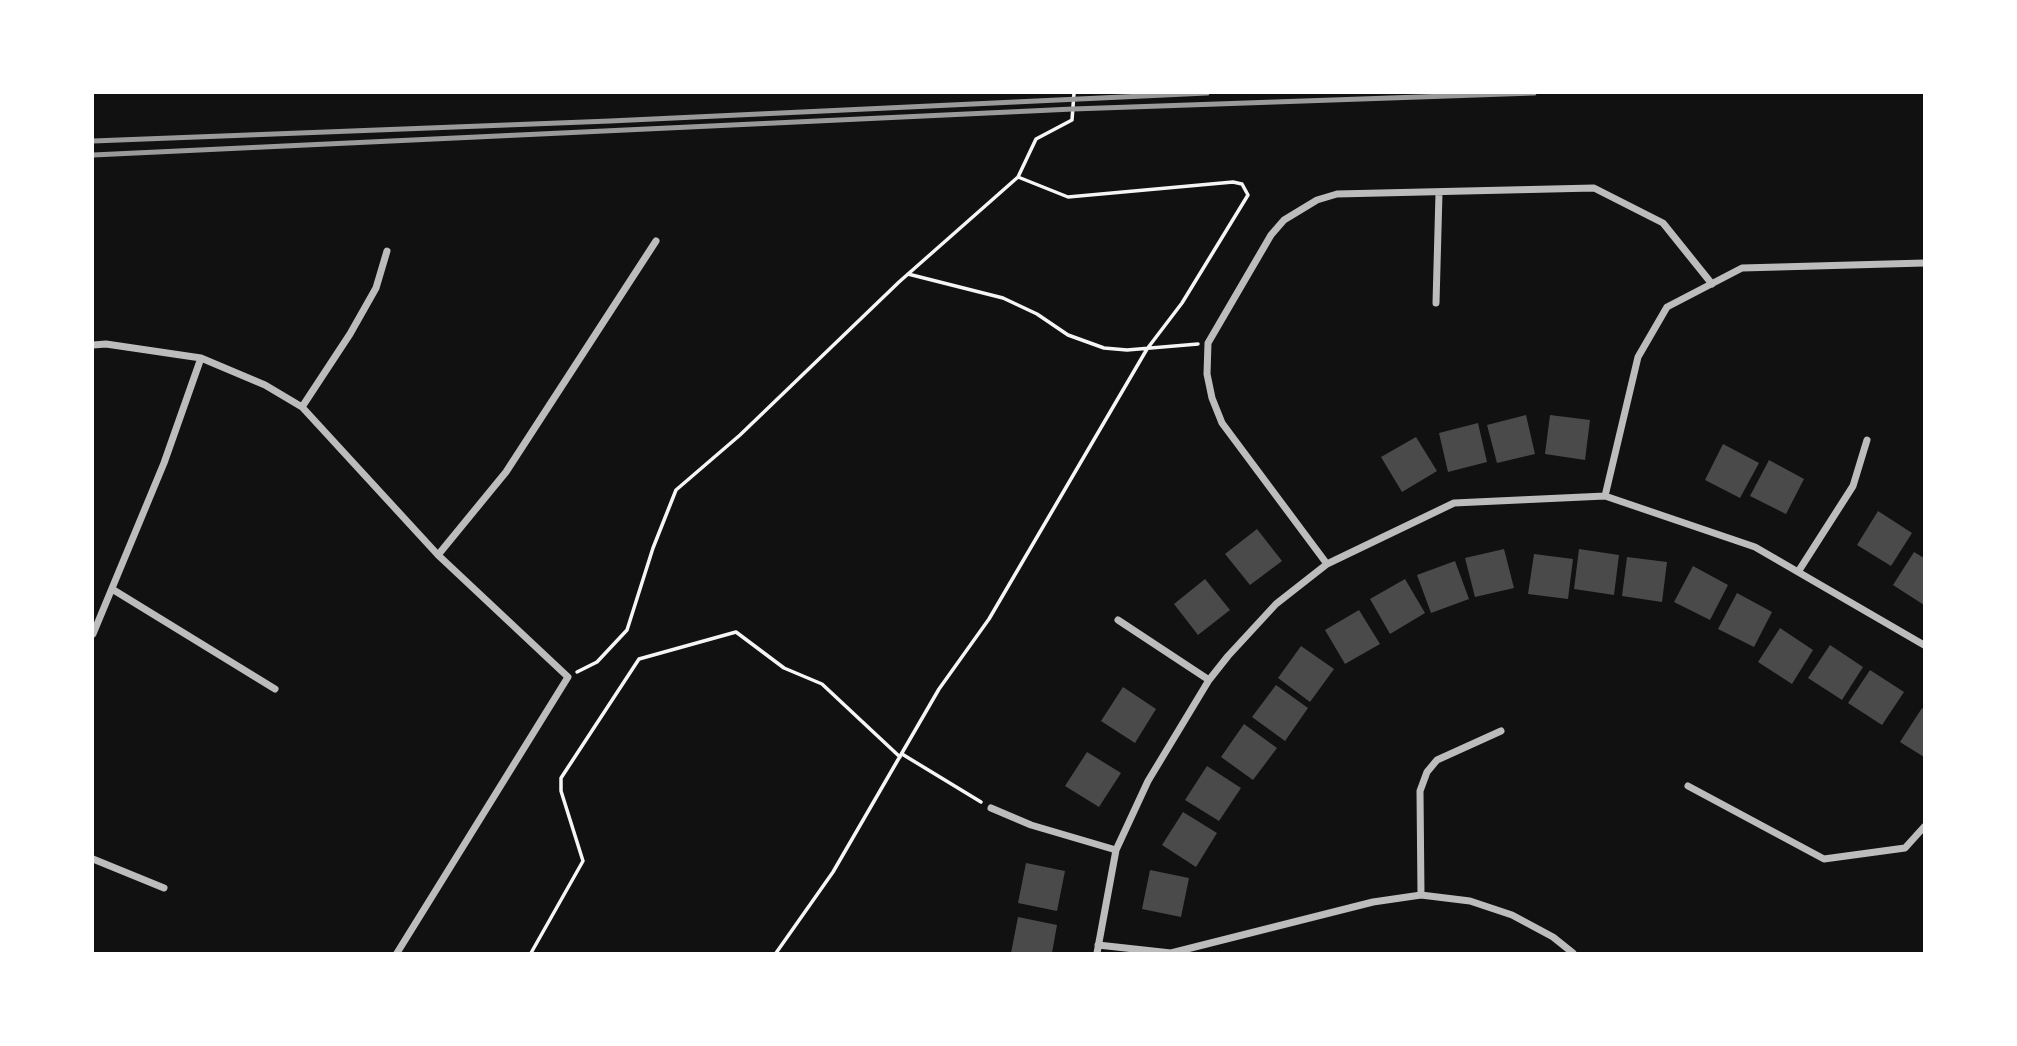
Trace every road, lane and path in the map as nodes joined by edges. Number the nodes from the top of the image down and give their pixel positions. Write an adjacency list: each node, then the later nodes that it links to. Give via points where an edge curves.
1 (1074, 93): 2 (path, via 1072,120 1036,139)
2 (1018, 177): 7 (path); 12 (path, via 1068,197 1233,181 1242,184 1246,202)
3 (1439, 193): 8 (street, via 1594,188 1662,223); 9 (street); 10 (street, via 1337,194 1301,208 1271,235)
4 (656, 241): 17 (street, via 506,472)
5 (387, 251): 14 (street, via 376,288)
6 (1924, 263): 8 (street, via 1742,268)
7 (908, 274): 12 (path, via 1003,298 1088,344 1127,351); 24 (path, via 676,490 628,630 597,662)
8 (1712, 284): 16 (street, via 1667,307 1638,357)
9 (1436, 303)
10 (1208, 343): 12 (path); 18 (street, via 1207,374 1222,423)
11 (93, 345): 13 (street)
12 (1147, 349): 28 (path, via 995,608 939,689)
13 (201, 358): 14 (street, via 265,384); 20 (street, via 164,463)
14 (302, 407): 17 (street)
15 (1867, 440): 19 (street, via 1853,486)
16 (1605, 496): 18 (street, via 1454,503); 19 (street, via 1755,547)
17 (438, 555): 24 (street)
18 (1327, 564): 25 (street, via 1268,612)
19 (1798, 572): 23 (street)
20 (111, 589): 22 (street); 26 (street)
21 (1118, 620): 25 (street)
22 (93, 634)
23 (1924, 645)
24 (568, 677): 37 (street)
25 (1209, 680): 32 (street, via 1147,781)
26 (275, 689)
27 (1502, 731): 35 (street, via 1437,760 1427,772 1420,791)
28 (901, 756): 30 (path); 38 (path, via 822,684 784,668 736,632 639,659 561,778 583,862); 39 (path, via 833,872)
29 (1688, 786): 31 (street, via 1824,859 1905,848)
30 (990, 808): 32 (street)
31 (1924, 827)
32 (1116, 850): 36 (street)
33 (93, 859): 34 (street)
34 (163, 888)
35 (1421, 895): 36 (street, via 1373,902 1171,953); 40 (street, via 1470,901 1512,915)
36 (1098, 949)
37 (397, 953)
38 (531, 953)
39 (776, 953)
40 (1573, 953)

